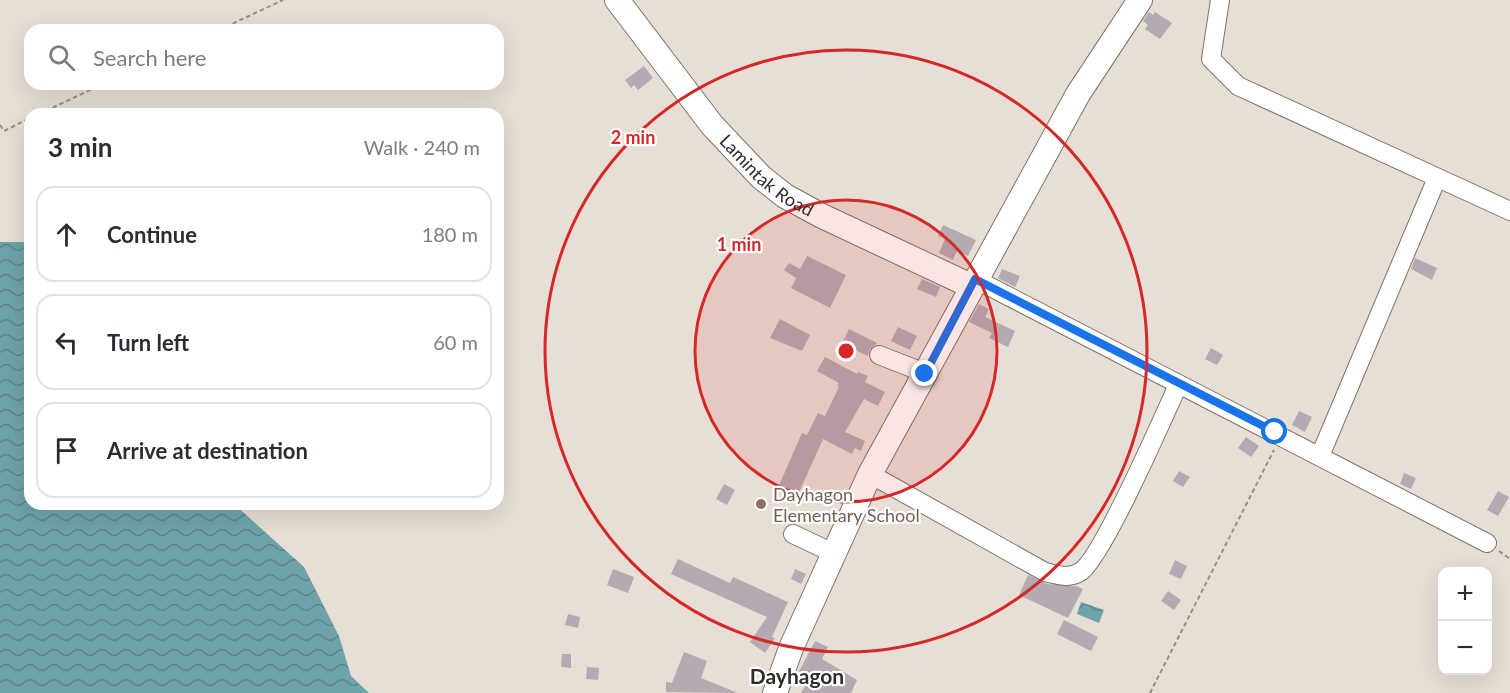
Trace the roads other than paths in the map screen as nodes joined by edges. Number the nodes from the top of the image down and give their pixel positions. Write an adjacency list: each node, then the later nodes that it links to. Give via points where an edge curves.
1 (617, 0): 6 (main road, Lamintak Road, via 712,125 761,177 785,196 822,216)
2 (1140, 0): 6 (main road, via 1078,94)
3 (1220, 0): 4 (street, via 1211,59 1238,86)
4 (1437, 178): 5 (street); 10 (street)
5 (1510, 211)
6 (973, 283): 8 (main road); 9 (street)
7 (879, 355): 8 (street)
8 (925, 374): 11 (main road)
9 (1178, 385): 10 (street); 11 (street, via 1102,545 1081,572 1066,577 1045,572)
10 (1320, 456): 13 (street)
11 (870, 474): 14 (main road)
12 (793, 534): 14 (street)
13 (1486, 543)
14 (833, 553): 15 (main road)
15 (775, 693)

